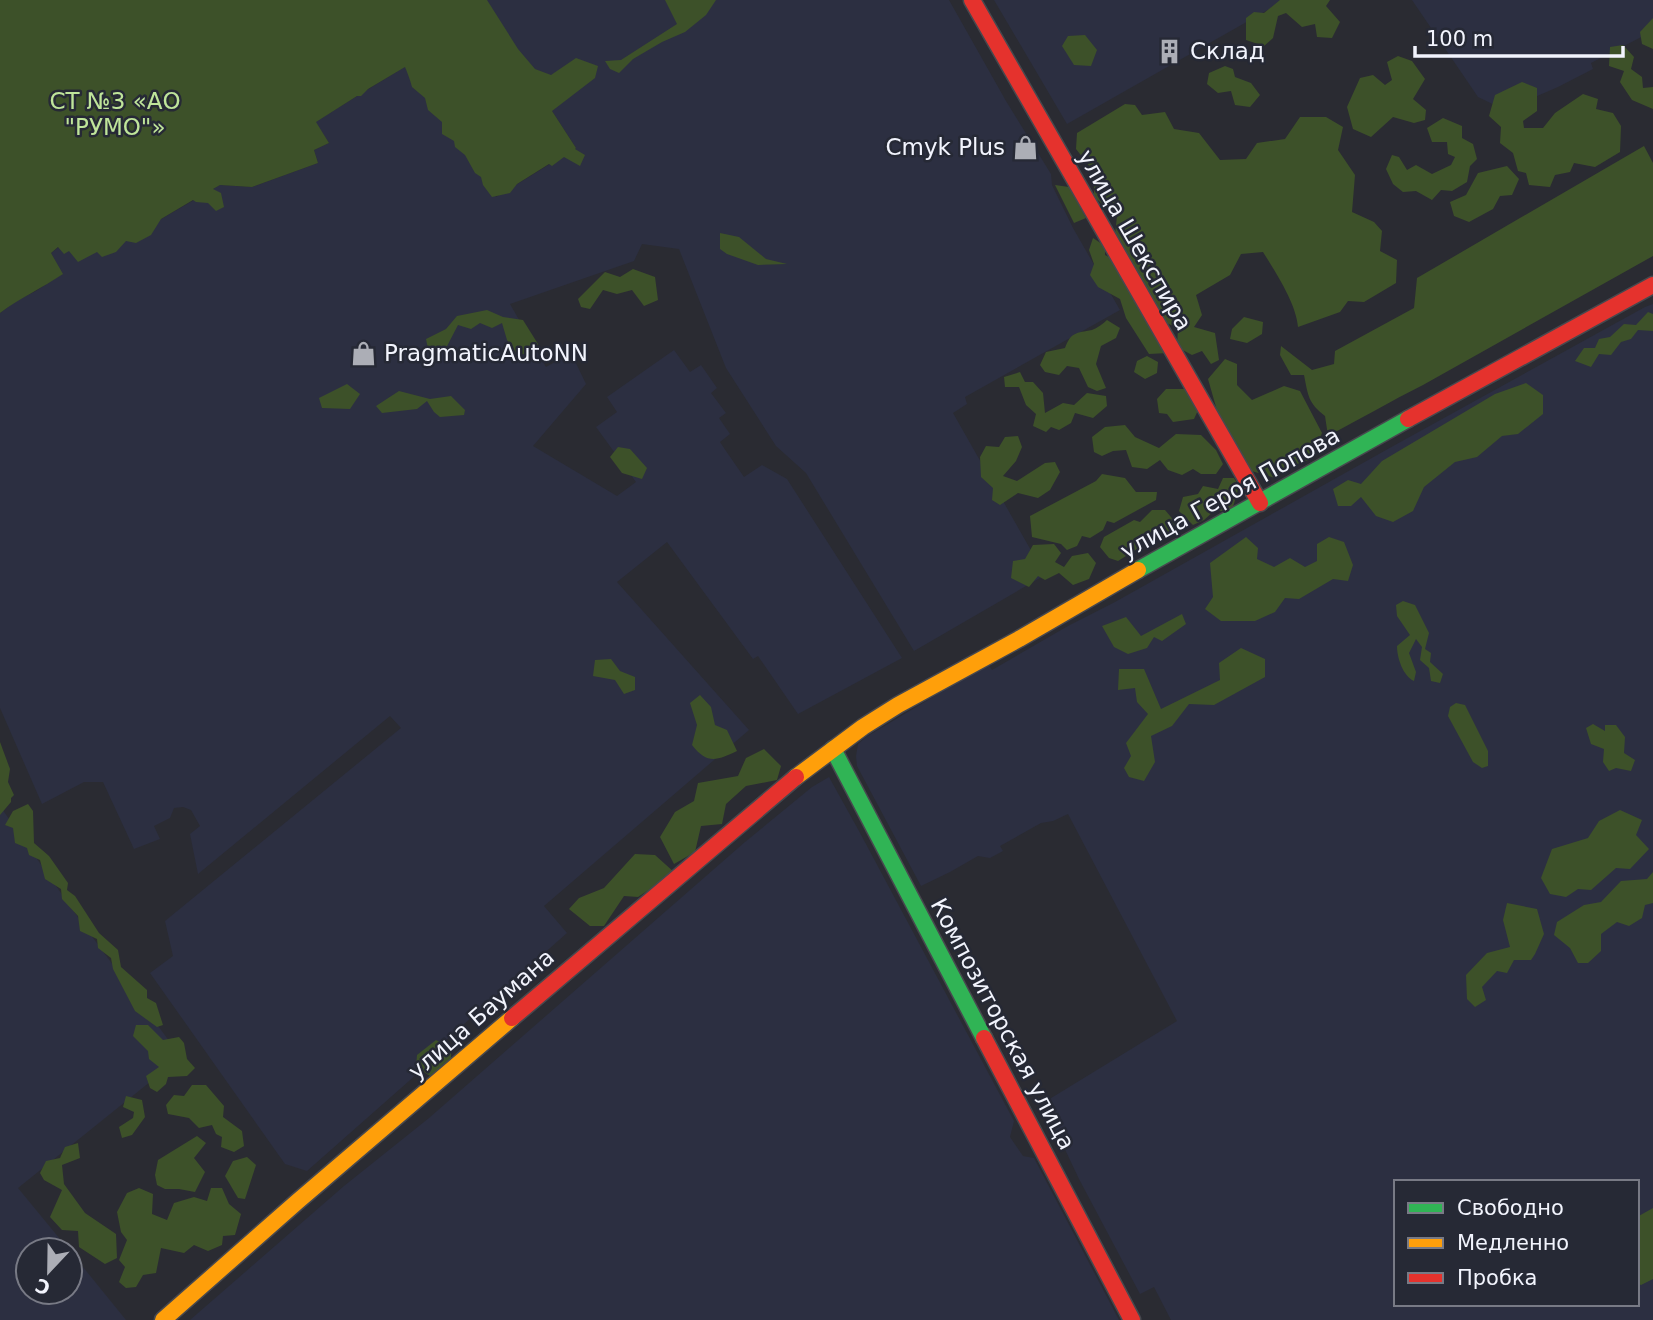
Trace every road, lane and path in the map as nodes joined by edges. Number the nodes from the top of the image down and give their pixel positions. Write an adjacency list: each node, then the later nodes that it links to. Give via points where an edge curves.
1 (972, 0): 3 (street, улица Шекспира)
2 (1653, 285): 3 (street, улица Героя Попова)
3 (1260, 503): 4 (street, улица Героя Попова, via 898,705)
4 (833, 749): 5 (street, улица Баумана, via 604,938); 6 (street, Композиторская улица)
5 (163, 1320)
6 (1132, 1320)

